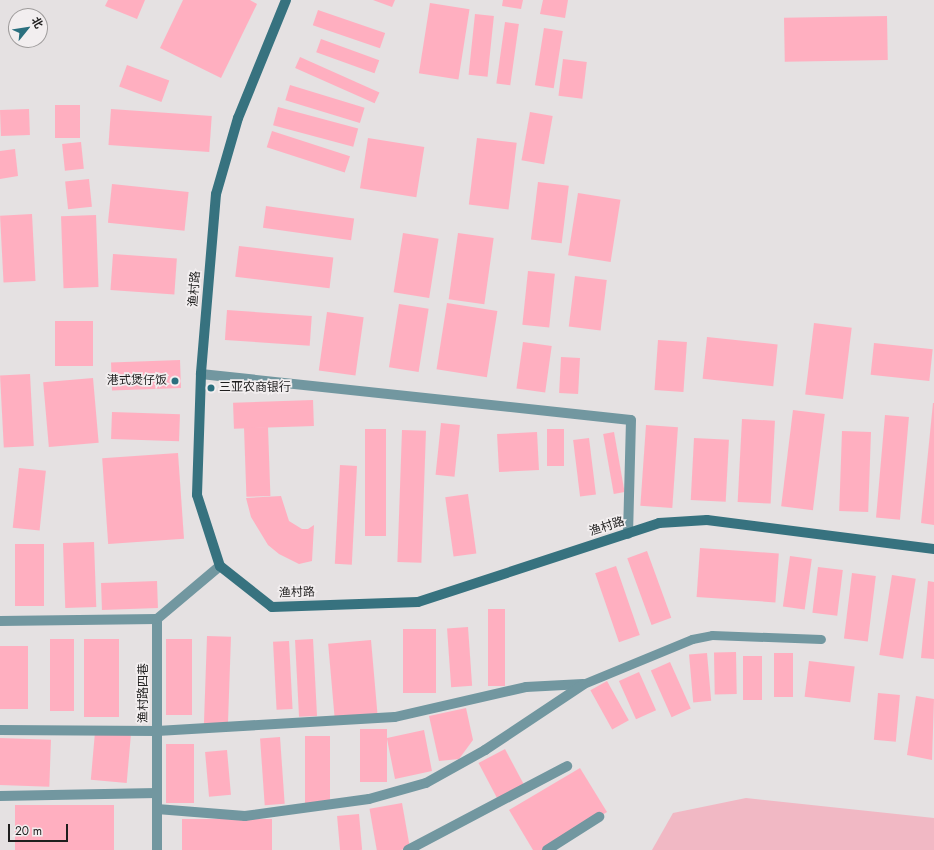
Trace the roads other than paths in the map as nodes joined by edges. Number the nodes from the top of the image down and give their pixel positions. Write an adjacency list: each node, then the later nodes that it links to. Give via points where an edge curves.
1 (286, 0): 2 (street, 渔村路, via 238,118 216,194)
2 (201, 374): 3 (street, via 631,420); 5 (street, 渔村路, via 197,495)
3 (628, 534): 4 (street, 渔村路, via 659,523 707,520); 5 (street, 渔村路, via 418,602 272,607)
4 (934, 549)
5 (220, 566): 6 (street)
6 (157, 619): 7 (street); 11 (street, 渔村路四巷)
7 (0, 622)
8 (821, 639): 9 (lane, via 712,635 692,639)
9 (583, 684): 11 (street, via 526,687 395,718); 15 (street, via 485,750 426,783 369,799 245,816)
10 (0, 730): 11 (street)
11 (157, 731): 13 (street, 渔村路四巷)
12 (567, 766): 18 (street)
13 (157, 793): 14 (street); 15 (street, 渔村路四巷)
14 (0, 796)
15 (157, 809): 17 (street, 渔村路四巷)
16 (599, 817): 19 (street)
17 (157, 850)
18 (408, 850)
19 (547, 850)

